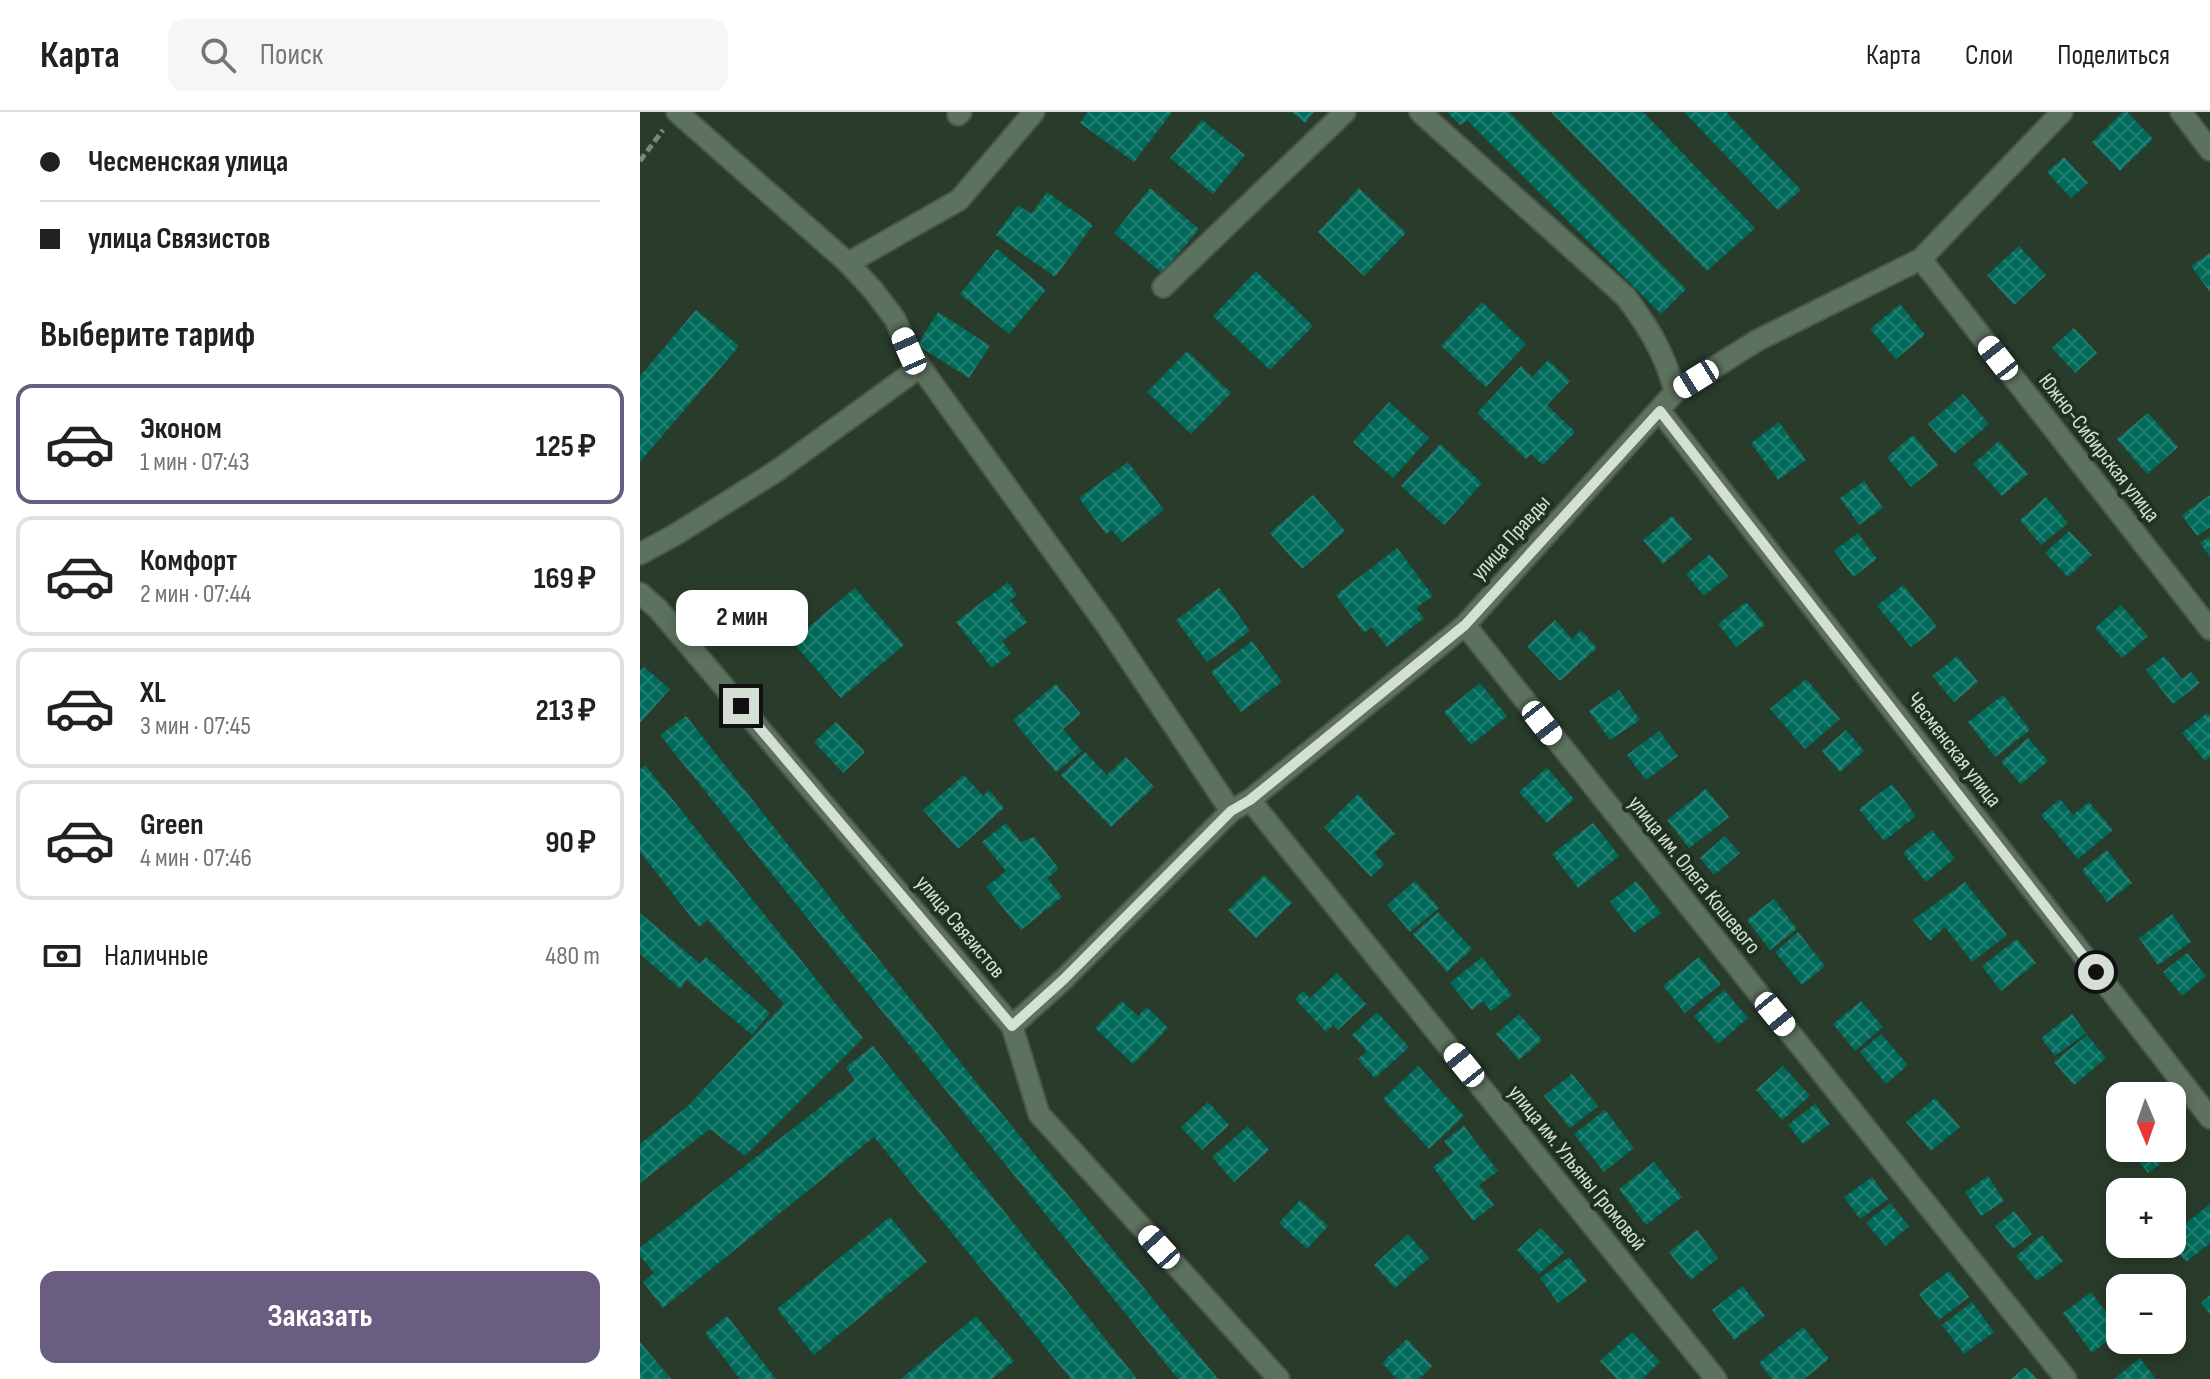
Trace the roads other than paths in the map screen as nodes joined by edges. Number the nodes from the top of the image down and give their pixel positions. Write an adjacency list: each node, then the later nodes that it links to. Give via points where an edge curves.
1 (1034, 112): 9 (street, via 959,200)
2 (1345, 112): 10 (street)
3 (1420, 112): 12 (street, via 1626,297 1667,363)
4 (2062, 112): 8 (street, улица Правды)
5 (2181, 112): 7 (street)
6 (672, 118): 9 (street)
7 (2210, 150)
8 (1921, 259): 12 (street, улица Правды, via 1758,340); 17 (street, Южно-Сибирская улица)
9 (848, 263): 11 (street, via 895,319)
10 (1163, 287)
11 (920, 367): 14 (street, via 778,470); 19 (street, via 1107,626)
12 (1675, 392): 13 (street, улица Правды)
13 (1660, 411): 16 (street, улица Правды); 21 (street, Чесменская улица)
14 (640, 554)
15 (640, 593): 20 (street, улица Связистов)
16 (1465, 625): 18 (street, улица Правды); 24 (street, улица им. Олега Кошевого)
17 (2210, 629)
18 (1250, 800): 19 (street, улица Правды); 23 (street, улица им. Ульяны Громовой)
19 (1231, 811): 20 (street, улица Правды)
20 (1012, 1026): 22 (street, улица Связистов, via 1039,1114)
21 (2210, 1118)
22 (1279, 1379)
23 (1716, 1379)
24 (2066, 1379)

